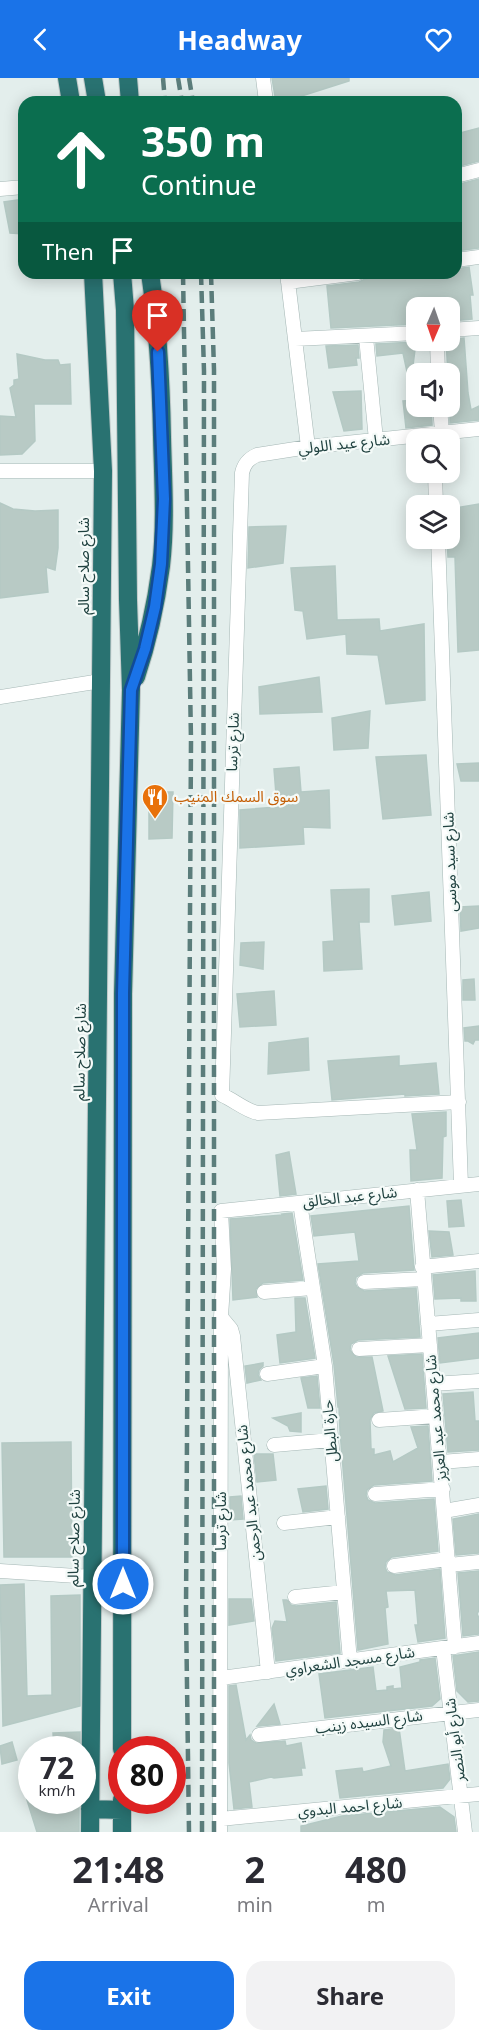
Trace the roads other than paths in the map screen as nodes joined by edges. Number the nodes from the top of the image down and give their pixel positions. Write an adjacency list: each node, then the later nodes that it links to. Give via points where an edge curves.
1 (67, 78): 5 (highway)
2 (93, 78): 6 (highway)
3 (128, 78): 7 (highway)
4 (263, 78): 8 (street)
5 (70, 96)
6 (96, 96)
7 (130, 96)
8 (265, 96)
9 (479, 170): 10 (street)
10 (462, 174)
11 (18, 188): 12 (street)
12 (0, 189)
13 (479, 257): 14 (street)
14 (462, 259)
15 (93, 279): 31 (highway, شارع صلاح سالم)
16 (122, 279): 34 (highway)
17 (151, 279): 34 (highway, via 158,352 164,521 155,607)
18 (288, 279): 23 (street)
19 (479, 328): 20 (street)
20 (460, 329)
21 (406, 334): 22 (street)
22 (366, 336): 23 (street); 27 (street)
23 (295, 339): 28 (street)
24 (479, 429): 25 (street, شارع عيد اللولي)
25 (460, 432)
26 (406, 438): 27 (street, شارع عيد اللولي)
27 (376, 440): 28 (street, شارع عيد اللولي)
28 (308, 447): 29 (street, شارع عيد اللولي, via 257,455)
29 (246, 462): 36 (street, شارع ترسا, via 242,473 222,1095 258,1113)
30 (0, 471): 31 (street)
31 (103, 471): 33 (highway, شارع صلاح سالم)
32 (438, 549): 36 (street, شارع سيد موسى)
33 (101, 681): 35 (street); 37 (highway, شارع صلاح سالم)
34 (131, 690): 38 (highway)
35 (0, 697)
36 (459, 1102): 40 (street, شارع سيد موسى)
37 (97, 1145): 38 (highway); 74 (highway, شارع صلاح سالم)
38 (123, 1147): 86 (highway)
39 (479, 1184): 40 (street, شارع عبد الخالق)
40 (461, 1185): 41 (street, شارع عبد الخالق)
41 (417, 1190): 42 (street, شارع عبد الخالق); 45 (street, شارع محمد عبد العزيز)
42 (300, 1203): 43 (street, شارع عبد الخالق); 47 (street, حارة البطل)
43 (221, 1211): 49 (street, شارع ترسا)
44 (479, 1261): 45 (street)
45 (423, 1273): 46 (street); 51 (street, شارع محمد عبد العزيز)
46 (364, 1282)
47 (312, 1288): 48 (street); 54 (street, حارة البطل)
48 (264, 1292)
49 (221, 1317): 80 (street, شارع محمد عبد الرحمن, via 233,1336); 81 (street, شارع ترسا)
50 (479, 1320): 51 (street)
51 (428, 1324): 52 (street, شارع محمد عبد العزيز)
52 (430, 1345): 53 (street); 57 (street, شارع محمد عبد العزيز)
53 (359, 1349)
54 (325, 1366): 55 (street); 60 (street, حارة البطل)
55 (267, 1374)
56 (479, 1381): 57 (street)
57 (433, 1384): 58 (street, شارع محمد عبد العزيز)
58 (436, 1416): 59 (street); 63 (street, شارع محمد عبد العزيز)
59 (379, 1420)
60 (331, 1440): 61 (street); 68 (street, حارة البطل)
61 (274, 1445)
62 (479, 1459): 63 (street)
63 (441, 1462): 64 (street, شارع محمد عبد العزيز)
64 (443, 1489): 65 (street); 67 (street, شارع محمد عبد العزيز)
65 (375, 1494)
66 (479, 1505): 67 (street)
67 (444, 1511): 70 (street, شارع محمد عبد العزيز)
68 (338, 1517): 69 (street); 75 (street, حارة البطل)
69 (284, 1523)
70 (448, 1562): 71 (street); 72 (street); 78 (street, شارع محمد عبد العزيز)
71 (479, 1562)
72 (394, 1566)
73 (0, 1571): 74 (street)
74 (92, 1577): 85 (highway, شارع صلاح سالم)
75 (344, 1593): 76 (street); 79 (street, حارة البطل)
76 (295, 1597)
77 (479, 1643): 78 (street, شارع مسجد الشعراوي)
78 (449, 1647): 79 (street, شارع مسجد الشعراوي); 83 (street, شارع أبو النصر)
79 (350, 1661): 80 (street, شارع مسجد الشعراوي)
80 (268, 1672): 81 (street, شارع مسجد الشعراوي)
81 (221, 1678): 91 (street, شارع ترسا)
82 (479, 1710): 83 (street, شارع السيده زينب)
83 (451, 1712): 84 (street, شارع السيده زينب); 88 (street, شارع أبو النصر)
84 (259, 1735)
85 (91, 1736)
86 (123, 1736)
87 (479, 1794): 88 (street, شارع احمد البدوي)
88 (461, 1797): 91 (street, شارع احمد البدوي); 94 (street, شارع أبو النصر)
89 (90, 1814): 92 (highway, شارع صلاح سالم)
90 (122, 1814): 93 (highway)
91 (220, 1825)
92 (90, 1832)
93 (122, 1832)
94 (465, 1832)

